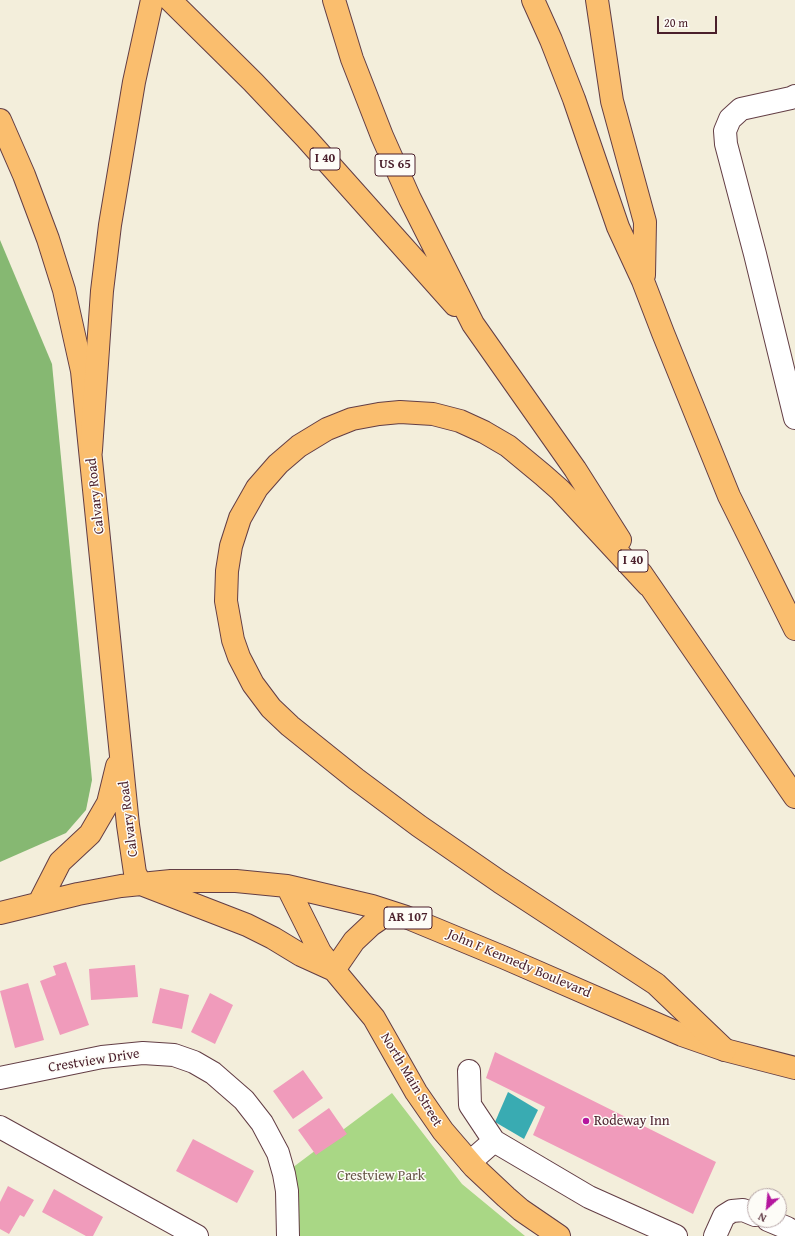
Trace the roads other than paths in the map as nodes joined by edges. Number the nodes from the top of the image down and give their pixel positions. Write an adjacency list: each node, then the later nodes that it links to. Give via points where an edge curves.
1 (152, 0): 11 (main road, via 134,82 110,225 103,284)
2 (170, 0): 9 (main road, I 40, via 306,138)
3 (334, 0): 9 (main road, US 65, via 352,59 382,136)
4 (533, 0): 8 (main road, via 574,99 618,226)
5 (597, 0): 8 (main road, via 612,101 645,222)
6 (795, 96): 10 (street, via 741,109 730,119 725,131 726,144)
7 (0, 120): 11 (main road, Calvary Road, via 24,174 64,290 82,371)
8 (643, 281): 13 (main road, via 729,496)
9 (473, 324): 12 (main road, I 40, via 574,468)
10 (795, 418)
11 (91, 450): 14 (main road, Calvary Road)
12 (648, 585): 15 (main road, I 40); 22 (main road, via 560,490 508,446 460,421 433,414 400,412 352,419 327,429 299,446 278,464 257,488 240,518 231,546 226,601 233,640 239,657 253,684 271,708 290,726 419,826 656,984)
13 (795, 629)
14 (121, 750): 16 (main road, Calvary Road, via 135,873); 18 (main road, via 108,803 90,834 60,862)
15 (795, 797)
16 (141, 884): 17 (main road, John F Kennedy Boulevard / AR 107, via 171,881 236,881); 18 (main road, John F Kennedy Boulevard / AR 107); 21 (main road, via 247,925)
17 (287, 886): 19 (main road, John F Kennedy Boulevard / AR 107); 21 (main road, North Main Street, via 313,940)
18 (39, 903): 20 (main road, John F Kennedy Boulevard / AR 107)
19 (390, 912): 21 (main road, via 354,941); 22 (main road, John F Kennedy Boulevard / AR 107, via 506,958 682,1035)
20 (0, 913)
21 (334, 970): 28 (main road, North Main Street, via 374,1018 416,1092 443,1131)
22 (725, 1050): 23 (main road, John F Kennedy Boulevard / AR 107)
23 (795, 1068)
24 (469, 1071): 27 (street, via 470,1105)
25 (0, 1078): 31 (street, Crestview Drive, via 102,1057 143,1053 174,1055 194,1062 213,1073 244,1100 262,1123 278,1153 284,1174)
26 (0, 1127): 30 (street)
27 (494, 1141): 28 (street); 33 (street, via 589,1197)
28 (470, 1162): 32 (main road, North Main Street, via 521,1210)
29 (747, 1212): 34 (street, via 732,1211 724,1216)
30 (197, 1236)
31 (288, 1236)
32 (559, 1236)
33 (676, 1236)
34 (715, 1236)

